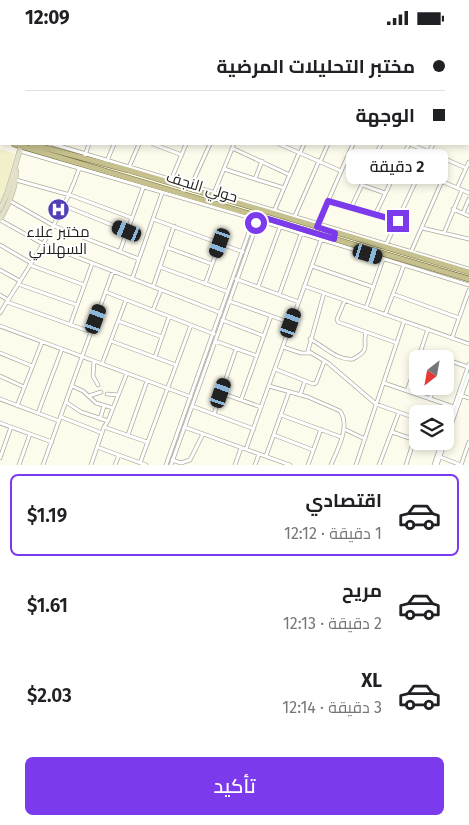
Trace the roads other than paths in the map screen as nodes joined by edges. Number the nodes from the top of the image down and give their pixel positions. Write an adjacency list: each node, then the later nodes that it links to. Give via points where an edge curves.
1 (15, 145): 19 (main road, حولي النجف)
2 (36, 145): 23 (main road, حولي النجف)
3 (56, 145): 23 (street)
4 (90, 145): 23 (street)
5 (114, 145): 25 (street)
6 (139, 145): 29 (street)
7 (156, 145): 22 (street)
8 (186, 145): 22 (street)
9 (210, 145): 41 (street)
10 (281, 145): 21 (street)
11 (304, 145): 21 (street)
12 (328, 145): 26 (street)
13 (353, 145): 33 (street)
14 (381, 145): 40 (street)
15 (409, 145): 47 (street)
16 (412, 145): 20 (street)
17 (433, 145): 20 (street)
18 (233, 146): 24 (street); 32 (street)
19 (21, 149): 28 (street); 31 (street); 63 (main road, حولي النجف)
20 (430, 152): 30 (street); 34 (street)
21 (300, 153): 26 (street); 35 (street)
22 (182, 155): 38 (street)
23 (85, 156): 25 (main road, حولي النجف)
24 (262, 161): 35 (street); 36 (street)
25 (106, 162): 29 (main road, حولي النجف)
26 (320, 162): 33 (street); 64 (street)
27 (469, 162): 30 (street)
28 (16, 164): 37 (street); 56 (street, via 8,194)
29 (128, 168): 38 (main road, حولي النجف)
30 (466, 168): 43 (street)
31 (79, 169): 42 (street); 50 (street)
32 (224, 169): 36 (street); 49 (street)
33 (341, 171): 53 (street)
34 (420, 172): 39 (street); 67 (street)
35 (290, 175): 44 (street)
36 (254, 179): 44 (street)
37 (16, 180): 50 (street); 52 (street)
38 (170, 181): 41 (main road, حولي النجف)
39 (442, 181): 43 (street); 72 (street)
40 (362, 185): 47 (street); 55 (street)
41 (191, 187): 49 (main road, حولي النجف)
42 (143, 188): 46 (street); 62 (street)
43 (457, 188): 45 (street)
44 (284, 189): 58 (street)
45 (462, 190): 48 (street); 57 (street)
46 (162, 193): 63 (street); 65 (street)
47 (385, 193): 60 (street)
48 (469, 193)
49 (214, 194): 58 (main road, حولي النجف)
50 (70, 195): 54 (street); 62 (street)
51 (469, 199): 59 (street)
52 (10, 201): 66 (street); 69 (street)
53 (328, 201): 55 (street); 68 (street)
54 (65, 206): 69 (street); 73 (street)
55 (351, 208): 60 (street)
56 (0, 209)
57 (453, 209): 59 (street); 74 (street)
58 (274, 212): 64 (main road, حولي النجف)
59 (463, 213): 61 (street)
60 (375, 215): 67 (street)
61 (469, 216)
62 (132, 218): 73 (street)
63 (257, 218): 71 (street); 76 (main road, حولي النجف); 87 (street)
64 (294, 218): 68 (main road, حولي النجف)
65 (154, 219): 70 (street); 90 (street)
66 (0, 220): 82 (street)
67 (398, 221): 84 (street)
68 (318, 225): 76 (main road, حولي النجف); 78 (street)
69 (54, 226): 82 (street); 86 (street)
70 (174, 226): 81 (street); 85 (street)
71 (280, 227): 75 (street); 110 (street)
72 (422, 228): 74 (street); 88 (street)
73 (127, 231): 86 (street)
74 (444, 233): 79 (street)
75 (301, 234): 80 (street); 119 (street)
76 (335, 236): 77 (main road, حولي النجف)
77 (346, 239): 78 (main road, حولي النجف); 103 (main road, حولي النجف)
78 (362, 239): 84 (main road, حولي النجف)
79 (469, 239)
80 (321, 240): 91 (street); 96 (street)
81 (220, 243): 87 (street); 94 (street)
82 (43, 244): 92 (street); 93 (street)
83 (0, 245): 93 (street)
84 (386, 246): 88 (street); 89 (main road, حولي النجف)
85 (166, 247): 94 (street); 97 (street)
86 (120, 251): 90 (street)
87 (245, 252): 102 (street)
88 (411, 252): 89 (street)
89 (427, 258): 98 (main road, حولي النجف)
90 (140, 259): 101 (street)
91 (384, 259): 95 (street); 111 (street)
92 (92, 263): 100 (street); 106 (street)
93 (30, 264): 104 (street); 106 (street)
94 (212, 264): 105 (street)
95 (404, 265): 107 (street); 117 (street)
96 (312, 266): 108 (street); 111 (street)
97 (160, 267): 105 (street); 109 (street)
98 (469, 269)
99 (0, 270): 104 (street)
100 (113, 271): 101 (street); 114 (street)
101 (132, 279): 109 (street)
102 (235, 279): 110 (street); 115 (street); 123 (street)
103 (469, 279)
104 (19, 282): 122 (street); 125 (street)
105 (205, 284): 115 (street)
106 (84, 285): 125 (street)
107 (469, 285)
108 (304, 286): 116 (street); 124 (street)
109 (153, 287): 112 (street)
110 (258, 287): 119 (street)
111 (373, 287): 126 (street)
112 (160, 290): 127 (street); 129 (street)
113 (469, 290): 133 (street)
114 (105, 292): 120 (street); 142 (street)
115 (228, 292): 129 (street)
116 (324, 293): 121 (street); 148 (street)
117 (393, 294): 130 (street); 133 (street)
118 (0, 295): 122 (street)
119 (279, 295): 124 (street)
120 (126, 300): 127 (street); 134 (street)
121 (345, 300): 126 (street); 143 (street, via 337,321)
122 (7, 301): 128 (street); 138 (street)
123 (229, 301): 131 (street); 135 (street)
124 (299, 302): 137 (street)
125 (77, 305): 138 (street)
126 (366, 308): 130 (street)
127 (153, 310): 132 (street)
128 (0, 313)
129 (221, 313): 144 (street)
130 (386, 315): 136 (street)
131 (271, 316): 137 (street); 145 (street)
132 (169, 317): 139 (street); 146 (street)
133 (459, 318): 147 (street)
134 (118, 321): 146 (street); 149 (street)
135 (222, 321): 144 (street); 145 (street)
136 (404, 321): 141 (street); 152 (street)
137 (291, 323): 154 (street)
138 (70, 325): 142 (street)
139 (190, 325): 144 (street); 167 (street)
140 (0, 326): 151 (street)
141 (428, 329): 147 (street); 157 (street)
142 (91, 332): 161 (street)
143 (366, 332): 148 (street, via 364,350 349,360 336,356); 152 (street)
144 (215, 335): 150 (street); 193 (street)
145 (264, 336): 160 (street)
146 (162, 337): 162 (street)
147 (452, 338): 153 (street)
148 (310, 339): 159 (street, via 307,348)
149 (111, 341): 162 (street); 166 (street)
150 (215, 341): 156 (street); 193 (street)
151 (42, 342): 155 (street); 168 (street)
152 (397, 343): 176 (street)
153 (469, 344)
154 (283, 347): 159 (street); 170 (street)
155 (62, 349): 161 (street); 208 (street)
156 (236, 349): 160 (street); 186 (street)
157 (420, 350)
158 (0, 353): 168 (street)
159 (310, 353): 164 (street)
160 (257, 356): 197 (street)
161 (82, 357): 163 (street); 179 (street)
162 (154, 357): 167 (street)
163 (94, 361): 166 (street); 177 (street, via 93,376)
164 (324, 362): 175 (street, via 316,383); 200 (street)
165 (454, 362): 169 (street)
166 (102, 364): 171 (street)
167 (176, 365): 182 (street)
168 (32, 366): 181 (street)
169 (468, 366): 191 (street)
170 (275, 369): 175 (street); 180 (street)
171 (127, 373): 174 (street); 188 (street)
172 (469, 374): 191 (street)
173 (0, 376): 181 (street)
174 (147, 381): 182 (street); 226 (street)
175 (305, 381): 189 (street)
176 (384, 383): 183 (street); 200 (street)
177 (98, 385)
178 (409, 385): 183 (street)
179 (72, 386): 192 (street); 198 (street)
180 (269, 386): 185 (street); 204 (street)
181 (24, 387): 199 (street)
182 (167, 388): 193 (street); 232 (street)
183 (407, 391): 196 (street)
184 (101, 392): 192 (street)
185 (289, 392): 189 (street); 210 (street)
186 (221, 393): 197 (street); 209 (street)
187 (107, 394): 188 (street)
188 (118, 395): 206 (street)
189 (300, 395): 221 (street, via 340,411 345,421)
190 (431, 395): 196 (street)
191 (460, 395): 194 (street); 205 (street); 243 (street)
192 (89, 396): 202 (street)
193 (192, 398): 203 (street); 253 (street)
194 (469, 398)
195 (0, 399): 199 (street)
196 (430, 399): 201 (street)
197 (241, 400): 204 (street)
198 (66, 402): 212 (street); 213 (street, via 80,412)
199 (17, 405): 208 (street)
200 (376, 405): 207 (street); 230 (street)
201 (448, 405)
202 (104, 406): 206 (street); 213 (street)
203 (192, 406): 209 (street); 218 (street)
204 (262, 407): 219 (street)
205 (454, 407)
206 (113, 408): 214 (street)
207 (399, 412): 211 (street); 222 (street)
208 (38, 413): 212 (street)
209 (214, 414): 219 (street)
210 (281, 415): 220 (street); 227 (street)
211 (409, 416)
212 (60, 419): 223 (street); 231 (street)
213 (100, 419): 214 (street)
214 (108, 421): 217 (street)
215 (0, 423): 216 (street)
216 (11, 427): 224 (street); 244 (street)
217 (104, 427): 223 (street); 226 (street)
218 (184, 427): 225 (street); 245 (street)
219 (254, 429): 236 (street)
220 (320, 429): 228 (street); 237 (street)
221 (344, 429): 228 (street); 230 (street)
222 (392, 432): 229 (street); 261 (street)
223 (102, 433): 234 (street)
224 (30, 434): 231 (street); 248 (street)
225 (203, 434): 235 (street); 245 (street, via 190,460 181,463)
226 (128, 435): 232 (street)
227 (274, 435): 237 (street); 242 (street)
228 (341, 437): 259 (street)
229 (409, 438)
230 (365, 439): 260 (street)
231 (52, 442): 249 (street)
232 (147, 442): 246 (street)
233 (469, 442): 264 (street)
234 (97, 447): 241 (street); 250 (street)
235 (241, 447): 236 (street); 255 (street)
236 (246, 449): 240 (street)
237 (313, 449): 258 (street)
238 (413, 450): 262 (street)
239 (440, 450): 263 (street)
240 (259, 454): 242 (street); 256 (street)
241 (119, 455): 246 (street); 251 (street)
242 (266, 457): 247 (street)
243 (440, 457): 263 (street); 264 (street)
244 (0, 458)
245 (172, 460): 254 (street)
246 (140, 463): 252 (street)
247 (284, 464): 257 (street)
248 (19, 465)
249 (43, 465)
250 (91, 465)
251 (116, 465)
252 (146, 465)
253 (166, 465)
254 (170, 465)
255 (235, 465)
256 (255, 465)
257 (290, 465)
258 (308, 465)
259 (331, 465)
260 (356, 465)
261 (379, 465)
262 (406, 465)
263 (436, 465)
264 (461, 465)

